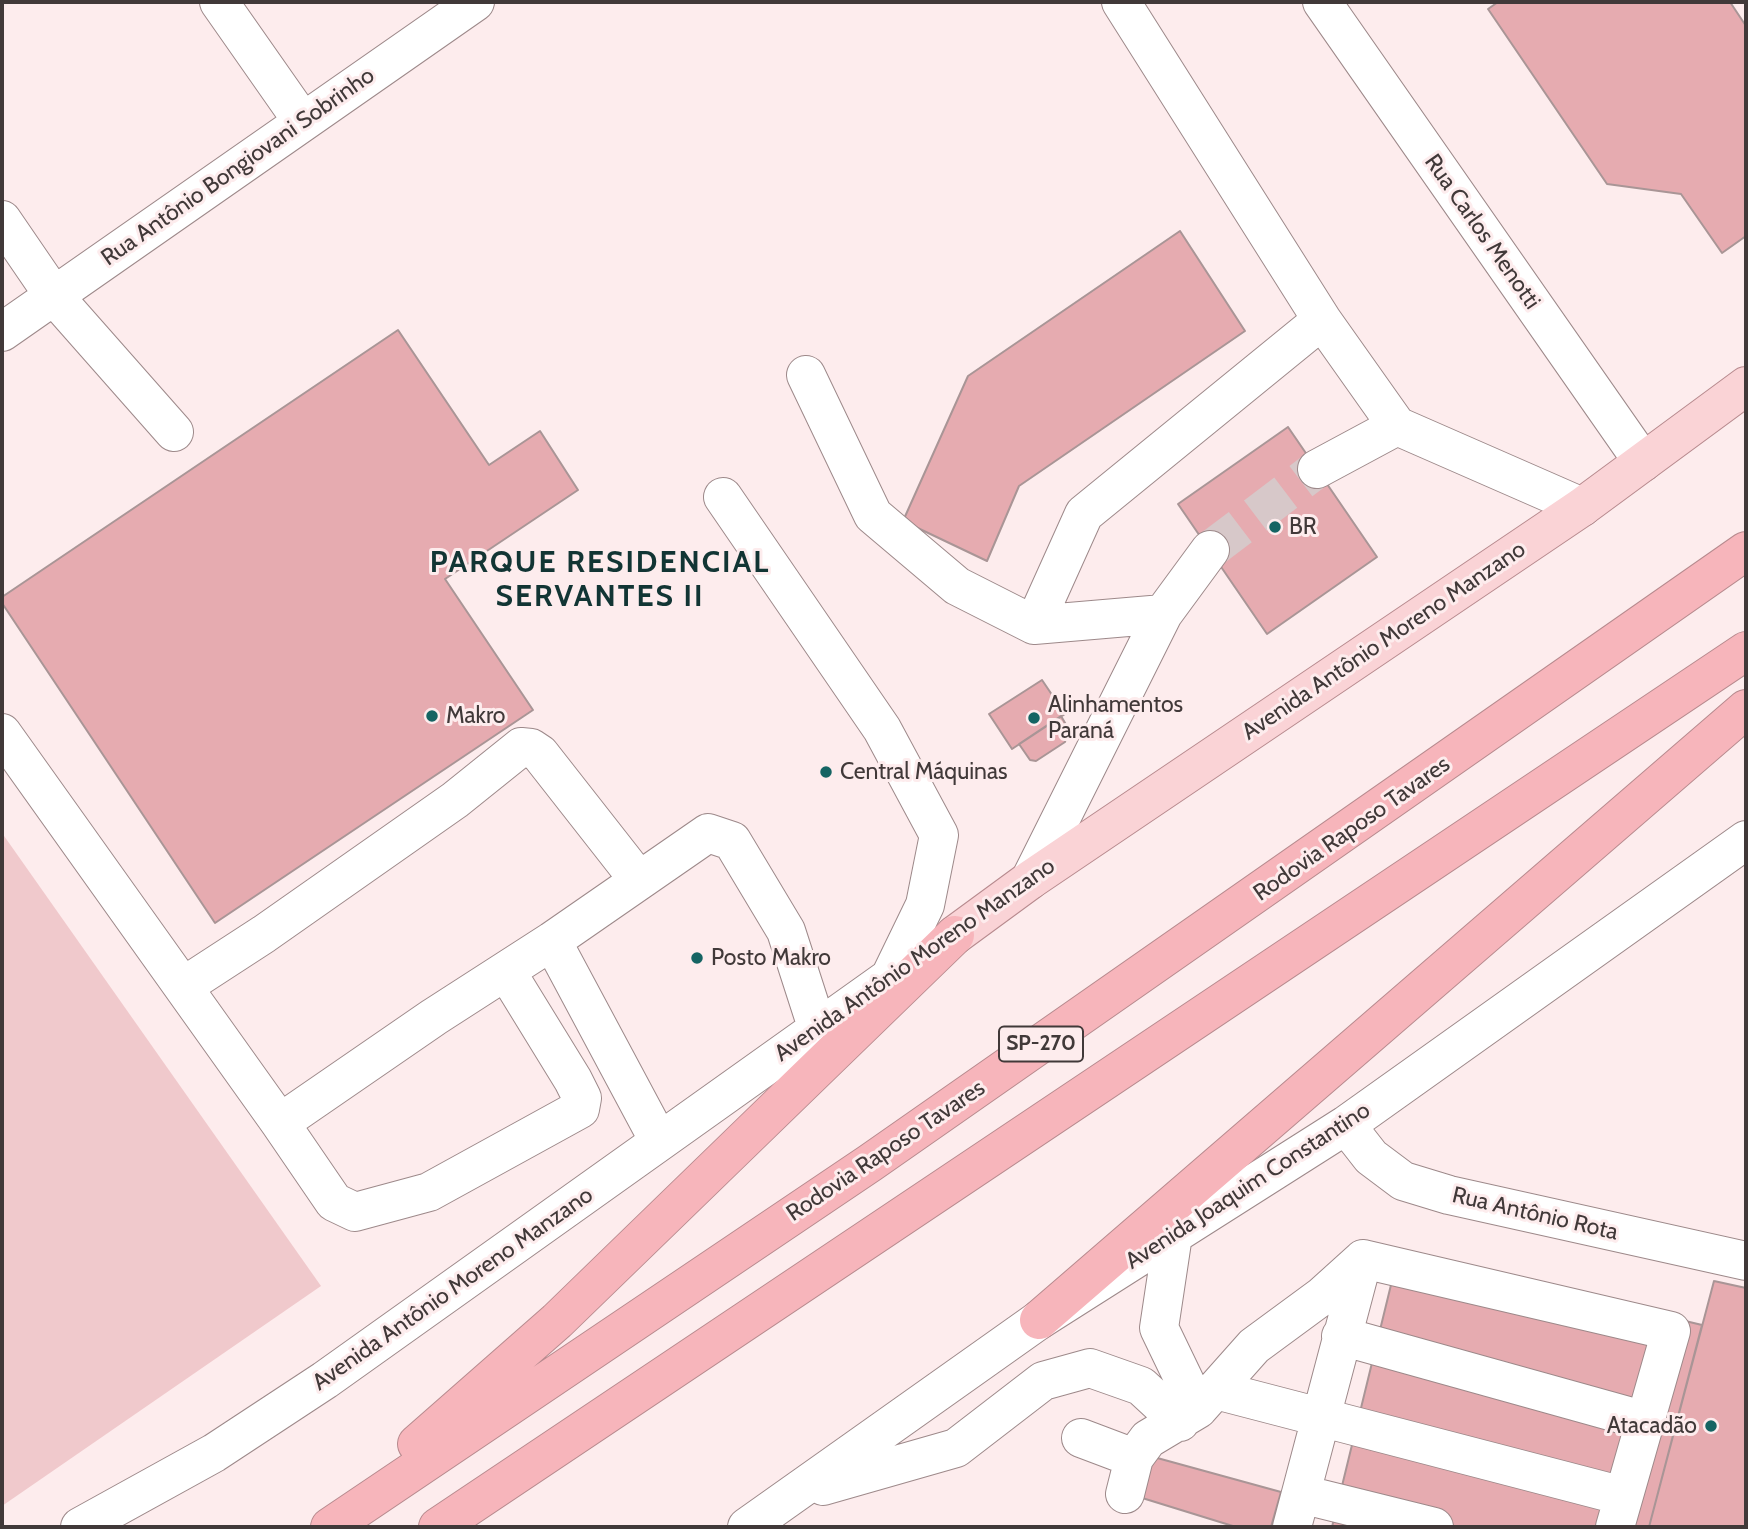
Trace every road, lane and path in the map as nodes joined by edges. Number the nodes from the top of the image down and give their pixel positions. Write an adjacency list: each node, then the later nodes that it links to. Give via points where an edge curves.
1 (219, 2): 5 (street)
2 (475, 2): 5 (street, Rua Antônio Bongiovani Sobrinho)
3 (1121, 2): 8 (street)
4 (1322, 2): 14 (street, Rua Carlos Menotti)
5 (303, 122): 7 (street, Rua Antônio Bongiovani Sobrinho)
6 (2, 220): 7 (street)
7 (54, 296): 9 (street, Rua Antônio Bongiovani Sobrinho); 13 (street)
8 (1322, 320): 12 (street); 21 (street, via 1084,514)
9 (2, 332)
10 (806, 375): 21 (street, via 873,515 957,586)
11 (1746, 386): 14 (main road, Avenida Antônio Moreno Manzano)
12 (1397, 426): 15 (street); 17 (street)
13 (174, 432)
14 (1643, 462): 17 (main road, Avenida Antônio Moreno Manzano)
15 (1317, 469)
16 (723, 498): 31 (street, via 882,729 939,835 925,905)
17 (1582, 507): 27 (main road, Avenida Antônio Moreno Manzano)
18 (1210, 550): 20 (street)
19 (1746, 551): 51 (highway, Rodovia Raposo Tavares / SP-270, via 870,1163)
20 (1163, 614): 21 (street); 27 (street)
21 (1034, 625)
22 (1746, 651): 52 (highway, SP-270)
23 (1746, 709): 40 (highway)
24 (2, 733): 32 (street)
25 (1746, 839): 35 (street, Avenida Joaquim Constantino)
26 (638, 879): 29 (street); 32 (street, via 540,754 521,747 455,800); 33 (street, via 708,833 732,841 786,931)
27 (1030, 880): 28 (main road, Avenida Antônio Moreno Manzano)
28 (955, 935): 31 (street, Avenida Antônio Moreno Manzano); 50 (highway, via 558,1321)
29 (552, 941): 30 (street); 36 (street)
30 (506, 971): 34 (street); 34 (street, via 573,1080 582,1098 580,1109 429,1192 355,1212 334,1202)
31 (892, 973): 33 (street, Avenida Antônio Moreno Manzano)
32 (184, 986): 34 (street)
33 (817, 1027): 36 (street, Avenida Antônio Moreno Manzano)
34 (280, 1123)
35 (1346, 1125): 37 (street, Avenida Joaquim Constantino); 39 (street, Rua Antônio Rota, via 1371,1157 1403,1181)
36 (659, 1141): 49 (street, Avenida Antônio Moreno Manzano, via 325,1380 214,1453)
37 (1173, 1235): 40 (street, Avenida Joaquim Constantino); 42 (street, via 1159,1328)
38 (1363, 1259): 41 (street); 42 (street, via 1254,1346); 44 (street, via 1671,1331)
39 (1746, 1261)
40 (1040, 1320): 46 (street, Avenida Joaquim Constantino)
41 (1341, 1336): 43 (street); 44 (street)
42 (1198, 1407): 43 (street); 45 (street, via 1148,1439 1129,1476); 46 (street, via 1090,1368 1043,1381 956,1448)
43 (1322, 1419): 47 (street); 48 (street)
44 (1646, 1421): 48 (street)
45 (1081, 1438)
46 (798, 1493): 53 (street, Avenida Joaquim Constantino)
47 (1297, 1511): 54 (street)
48 (1619, 1512)
49 (80, 1527)
50 (321, 1527)
51 (330, 1527)
52 (438, 1527)
53 (747, 1527)
54 (1434, 1527)

